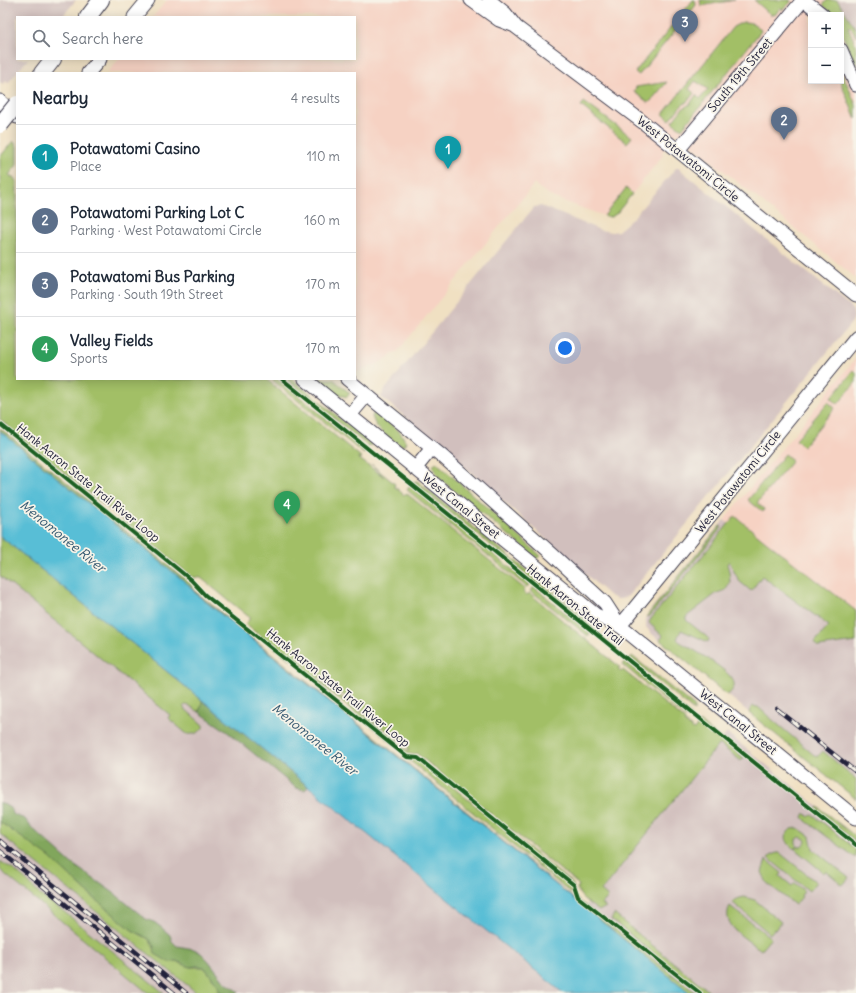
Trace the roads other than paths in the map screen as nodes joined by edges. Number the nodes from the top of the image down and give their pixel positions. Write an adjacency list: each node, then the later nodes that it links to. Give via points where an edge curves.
1 (101, 0): 7 (main road)
2 (148, 0): 8 (street)
3 (471, 0): 9 (street, West Potawatomi Circle, via 499,20)
4 (489, 0): 9 (street, West Potawatomi Circle, via 505,13)
5 (804, 0): 6 (street); 20 (street, South 19th Street)
6 (819, 12)
7 (89, 16)
8 (135, 16)
9 (516, 27): 20 (street, West Potawatomi Circle)
10 (844, 57): 15 (street)
11 (52, 60): 13 (main road)
12 (99, 60): 14 (street)
13 (43, 72)
14 (89, 72)
15 (856, 85)
16 (0, 101): 18 (street)
17 (16, 105): 19 (main road, bridge)
18 (16, 116)
19 (0, 125)
20 (678, 150): 21 (street, West Potawatomi Circle)
21 (856, 296)
22 (856, 337): 29 (street, West Potawatomi Circle)
23 (306, 380): 26 (street, West Canal Street)
24 (348, 380): 25 (street, West Canal Street)
25 (366, 394): 26 (street); 27 (street, West Canal Street)
26 (350, 415): 28 (street, West Canal Street)
27 (432, 448): 28 (street); 29 (street, West Canal Street, via 605,603)
28 (415, 469): 29 (street, West Canal Street, via 596,615)
29 (620, 626): 30 (street, West Canal Street)
30 (856, 818)

